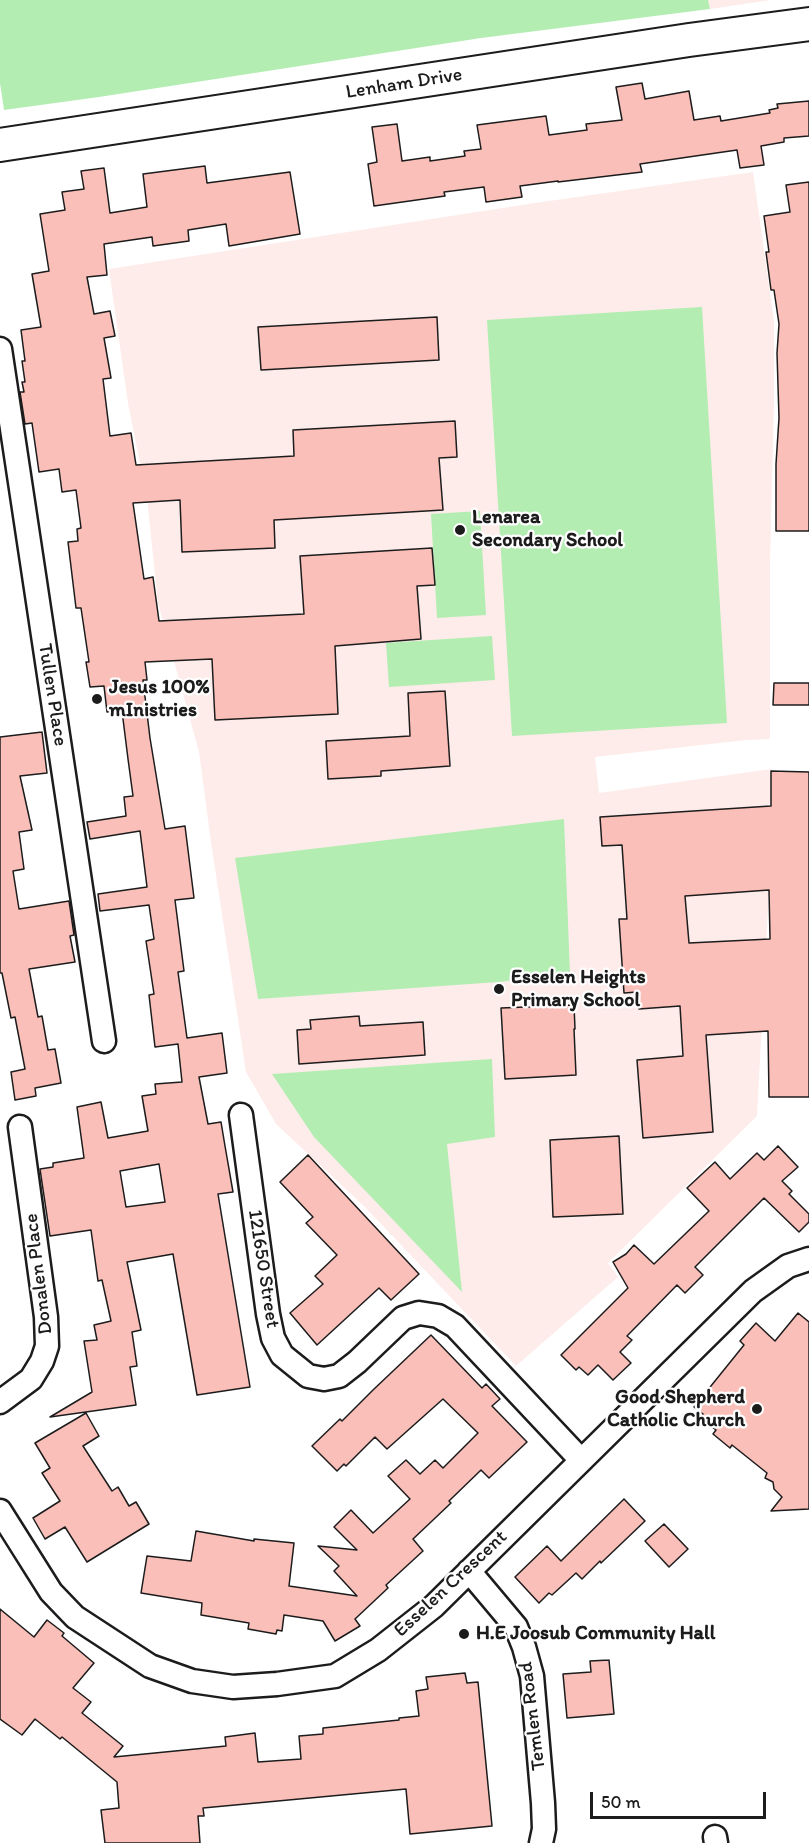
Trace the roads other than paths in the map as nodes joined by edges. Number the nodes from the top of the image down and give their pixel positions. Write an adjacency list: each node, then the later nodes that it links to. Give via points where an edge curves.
1 (809, 24): 2 (street, Lenham Drive)
2 (0, 145)
3 (0, 349): 4 (street, Tullen Place)
4 (104, 1041)
5 (241, 1115): 9 (street, 121650 Street, via 268,1314 273,1338 282,1355 308,1376 339,1376 403,1318 419,1312 438,1316 455,1326)
6 (20, 1127): 8 (street, Donalen Place, via 47,1346 31,1379)
7 (809, 1259): 9 (street, Esselen Crescent, via 788,1266 753,1291)
8 (0, 1402)
9 (580, 1460): 11 (street, Esselen Crescent)
10 (0, 1511): 11 (street, Esselen Crescent, via 51,1592 75,1617 150,1666 192,1681 233,1687 335,1676 378,1650 434,1606)
11 (469, 1571): 12 (street, Temlen Road, via 516,1626 532,1676 543,1803)
12 (541, 1843)

